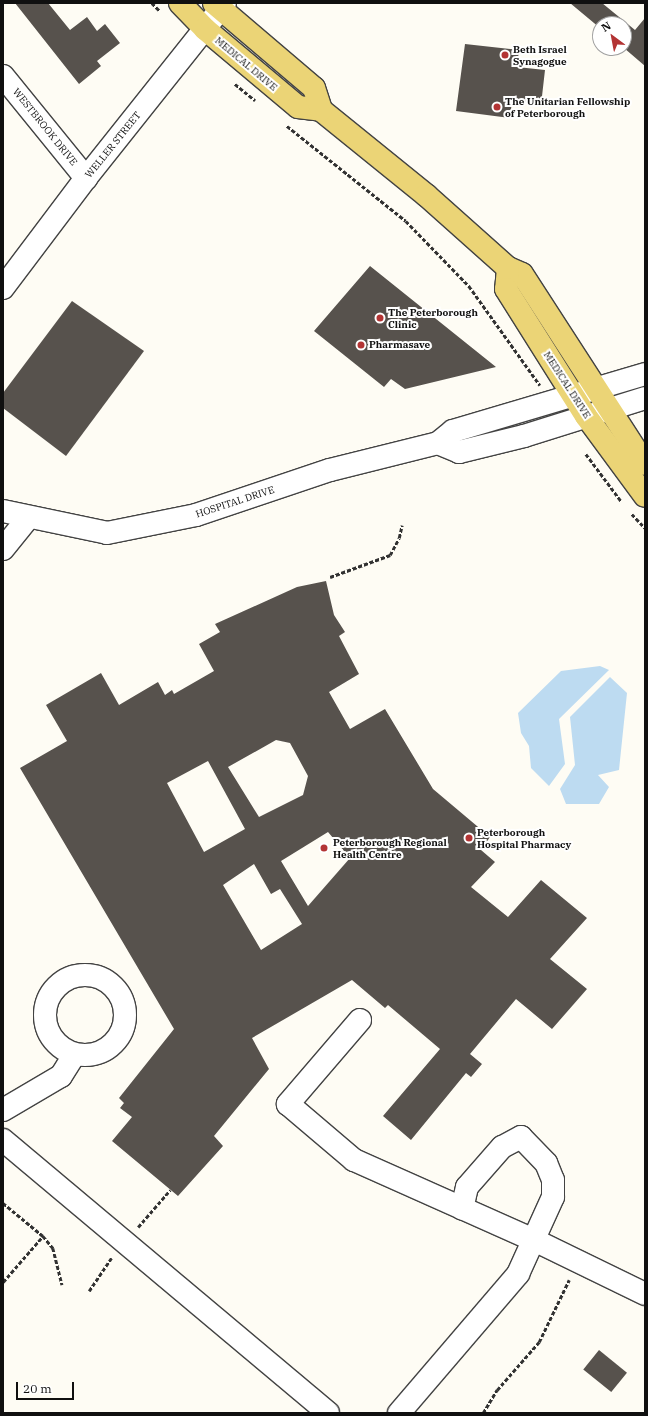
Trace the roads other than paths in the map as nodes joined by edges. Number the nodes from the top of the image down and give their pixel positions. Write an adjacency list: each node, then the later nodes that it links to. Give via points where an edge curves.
1 (220, 5): 3 (street, WELLER STREET); 5 (main road, via 314,88)
2 (170, 8): 3 (main road, MEDICAL DRIVE)
3 (205, 29): 5 (main road, MEDICAL DRIVE, via 298,107); 6 (street, WELLER STREET)
4 (3, 76): 6 (street, WESTBROOK DRIVE)
5 (321, 110): 7 (main road, via 426,196)
6 (86, 178): 8 (street, WELLER STREET)
7 (508, 268): 10 (main road, via 522,274); 11 (main road, MEDICAL DRIVE, via 506,290)
8 (3, 288)
9 (645, 374): 10 (street, HOSPITAL DRIVE)
10 (596, 388): 11 (street, HOSPITAL DRIVE); 13 (main road)
11 (572, 394): 14 (main road, MEDICAL DRIVE); 15 (street, HOSPITAL DRIVE, via 453,431)
12 (645, 398): 13 (street)
13 (610, 410): 14 (street); 16 (main road)
14 (586, 416): 15 (street, via 524,436 459,452); 17 (main road, MEDICAL DRIVE)
15 (438, 443): 19 (street, HOSPITAL DRIVE, via 330,470 196,515 107,533)
16 (645, 464)
17 (645, 496)
18 (3, 511): 19 (street, HOSPITAL DRIVE)
19 (29, 517): 20 (street)
20 (3, 549)
21 (360, 1020): 25 (street, via 288,1104 354,1160)
22 (74, 1055): 23 (street, via 61,1076)
23 (3, 1110)
24 (3, 1140): 28 (street)
25 (462, 1208): 26 (street); 26 (street, via 467,1187 502,1146 521,1137 546,1163 553,1180 552,1197)
26 (534, 1240): 27 (street); 29 (street, via 518,1274)
27 (645, 1294)
28 (328, 1413)
29 (399, 1413)

